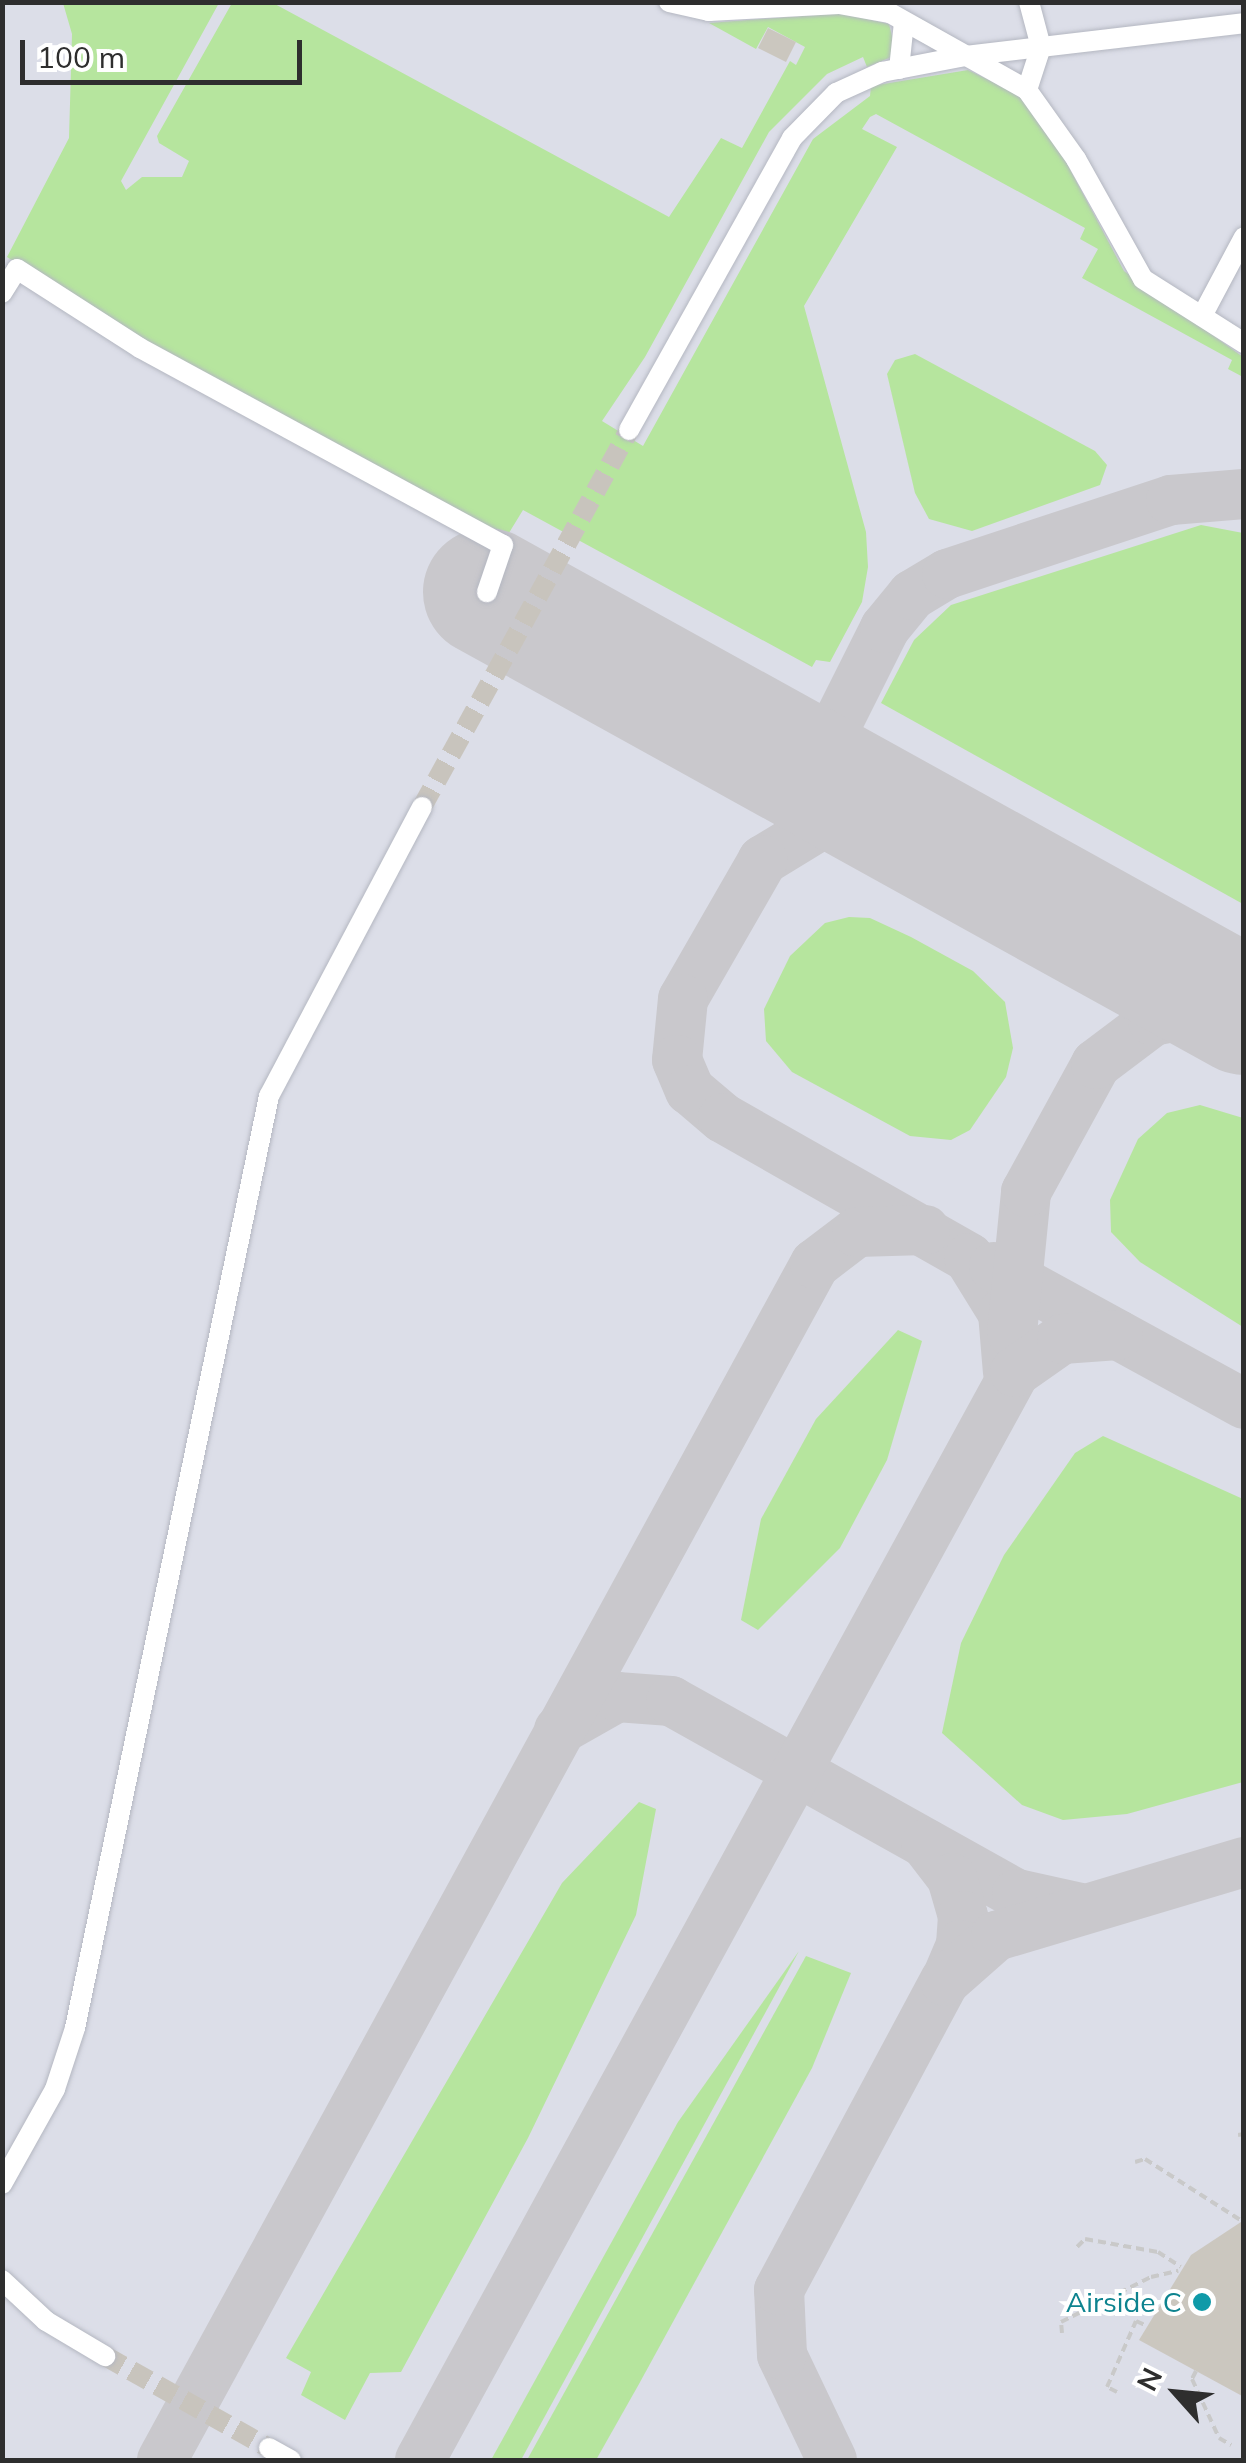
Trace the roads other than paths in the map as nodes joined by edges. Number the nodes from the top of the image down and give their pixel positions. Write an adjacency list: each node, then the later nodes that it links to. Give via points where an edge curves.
1 (668, 2): 3 (lane, via 709,11 840,4)
2 (1029, 2): 5 (lane)
3 (904, 22): 6 (lane); 7 (lane)
4 (1244, 23): 5 (lane)
5 (1041, 48): 6 (lane); 8 (lane)
6 (965, 56): 7 (lane); 8 (lane)
7 (899, 69): 13 (lane, via 836,94 792,138)
8 (1027, 90): 11 (lane, via 1076,158 1143,280)
9 (1244, 237): 11 (lane)
10 (2, 293): 14 (lane, via 16,269 140,348 503,545)
11 (1202, 316): 12 (lane)
12 (1244, 344)
13 (629, 430)
14 (488, 592)
15 (422, 807): 16 (lane, via 268,1096 75,2028 55,2089)
16 (2, 2184)
17 (2, 2280): 18 (lane, via 46,2322)
18 (105, 2356)
19 (269, 2448): 20 (lane)
20 (291, 2460)

